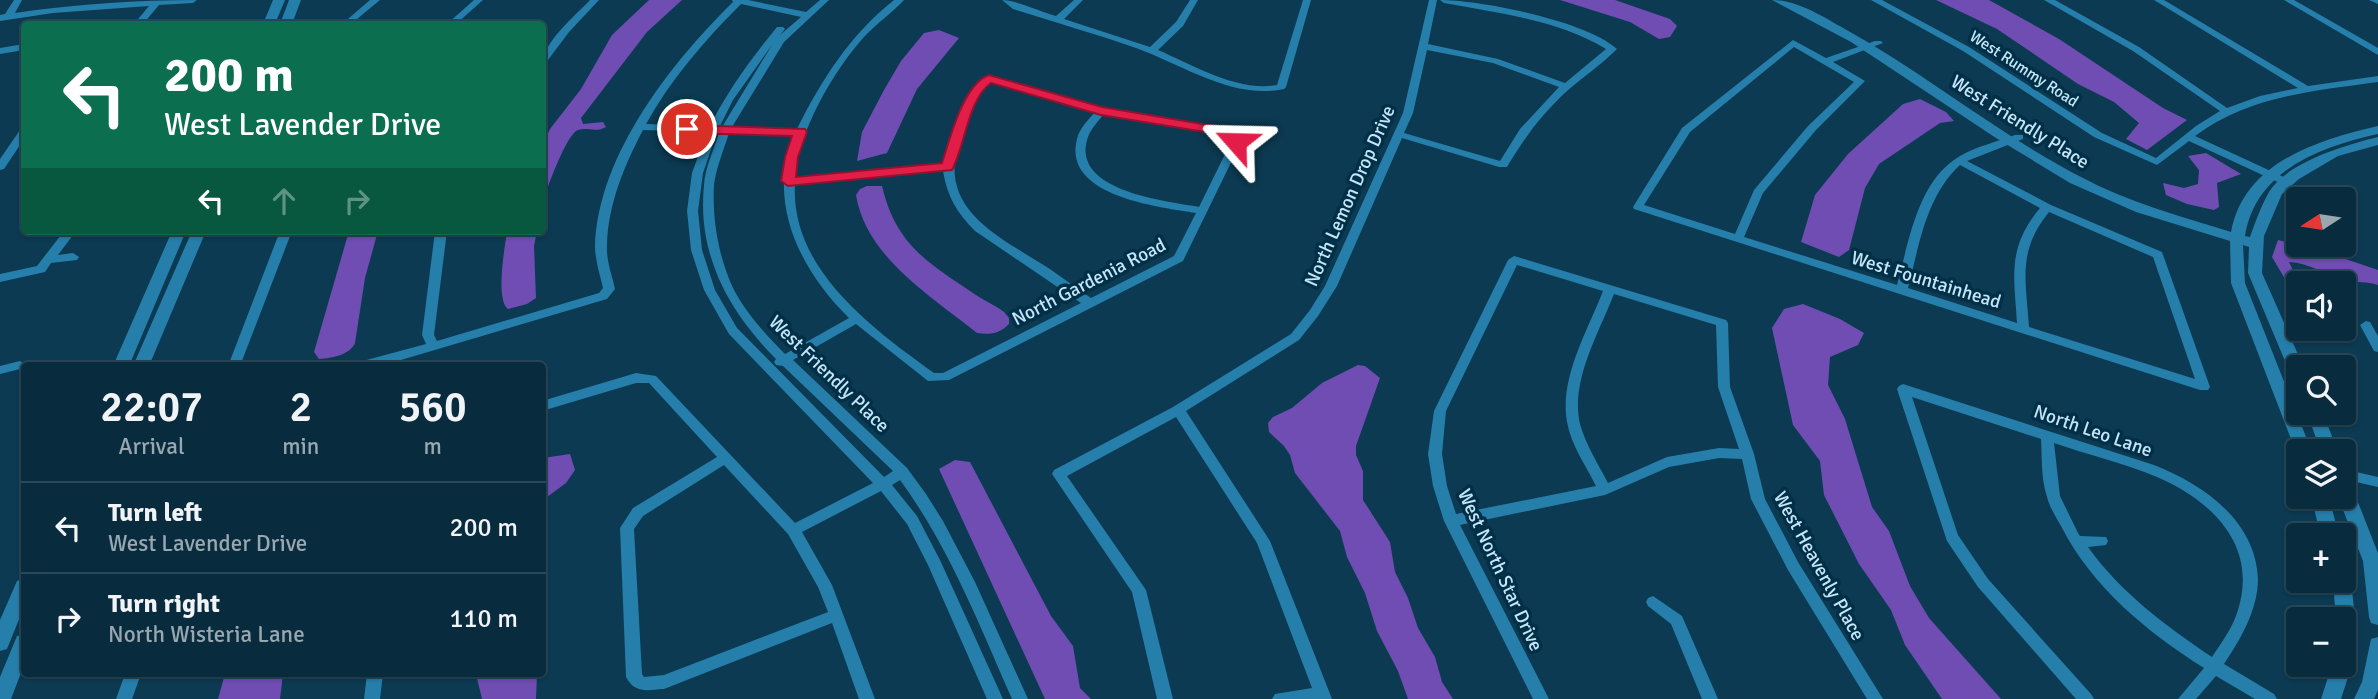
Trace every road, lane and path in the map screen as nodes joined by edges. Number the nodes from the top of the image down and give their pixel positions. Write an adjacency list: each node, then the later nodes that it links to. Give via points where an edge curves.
1 (18, 0): 26 (street)
2 (193, 0): 24 (street)
3 (279, 0): 29 (street)
4 (295, 0): 30 (street)
5 (376, 0): 31 (street)
6 (478, 0): 32 (street)
7 (596, 0): 40 (street)
8 (737, 0): 25 (street); 47 (street, via 691,52)
9 (811, 0): 25 (street, West Friendly Place)
10 (825, 0): 25 (street, West Friendly Place)
11 (900, 0): 50 (street, via 853,41)
12 (1006, 0): 27 (street)
13 (1079, 0): 27 (street)
14 (1194, 0): 37 (street, via 1180,24)
15 (1307, 0): 37 (street, via 1281,87 1272,91 1229,82)
16 (1433, 0): 35 (street, North Lemon Drop Drive)
17 (1444, 0): 43 (street, via 1576,31 1612,49)
18 (1778, 0): 34 (street, West Friendly Place)
19 (1794, 0): 34 (street, West Friendly Place)
20 (1875, 0): 54 (street, West Rummy Road, via 1966,49 2098,135 2157,163)
21 (2048, 0): 46 (street, via 2136,49)
22 (2158, 0): 44 (street)
23 (2288, 0): 39 (street)
24 (157, 2): 26 (street); 28 (street)
25 (801, 14): 48 (street, West Friendly Place, via 766,46); 49 (street, West Friendly Place)
26 (5, 17)
27 (1057, 20): 37 (street)
28 (141, 21)
29 (270, 21)
30 (287, 21)
31 (350, 21)
32 (454, 21)
33 (1793, 43): 41 (street); 62 (street, via 1686,130)
34 (1873, 45): 41 (street); 55 (street, West Friendly Place)
35 (1423, 46): 43 (street, via 1494,61); 51 (street, North Lemon Drop Drive, via 1408,113)
36 (21, 48): 38 (street)
37 (1152, 50)
38 (0, 51)
39 (2378, 52)
40 (546, 57)
41 (1825, 61): 71 (street, via 1860,81 1812,128 1758,192)
42 (2378, 79): 44 (street)
43 (1566, 86): 51 (street, via 1511,146 1503,165)
44 (2307, 89): 46 (street)
45 (1101, 111): 58 (street, via 989,79 965,115); 64 (street, via 1082,139 1081,161 1097,182 1127,197); 64 (street, North Gardenia Road, via 1234,136 1236,142)
46 (2227, 112): 54 (street)
47 (639, 127): 48 (street); 82 (street, via 610,195 601,246 609,289 603,296)
48 (711, 129): 49 (street); 91 (street, West Friendly Place, via 696,185 692,218 696,249 717,307)
49 (725, 130): 50 (street); 85 (street, West Friendly Place, via 709,183 715,252 729,292 752,326)
50 (800, 132): 60 (street)
51 (1398, 134): 94 (street, North Lemon Drop Drive, via 1331,286 1314,313 1294,337)
52 (2377, 134): 59 (street, via 2342,137); 61 (street, via 2333,153)
53 (21, 136): 57 (street)
54 (2188, 137): 59 (street)
55 (2014, 139): 56 (street); 65 (street, West Friendly Place, via 2094,178)
56 (1961, 161): 63 (street); 77 (street, via 1942,176 1929,197)
57 (0, 167)
58 (948, 167): 60 (street); 78 (street, via 952,194 967,219)
59 (2269, 173): 61 (street); 65 (street, via 2247,203)
60 (788, 181): 79 (street, via 789,214 802,251 825,285)
61 (2286, 182): 72 (street, via 2271,201)
62 (1638, 207): 71 (street, West Fountainhead)
63 (2047, 207): 81 (street, via 2030,225 2020,251); 81 (street, West Fountainhead, via 2158,255 2204,387)
64 (1203, 211): 78 (street, North Gardenia Road, via 1179,258)
65 (2235, 233): 72 (street, West Friendly Place); 96 (street, via 2233,259 2238,283)
66 (67, 235): 74 (street)
67 (177, 235): 86 (street)
68 (197, 235): 87 (street)
69 (284, 235): 88 (street)
70 (440, 235): 82 (street, via 428,335)
71 (1738, 239): 77 (street, West Fountainhead)
72 (2257, 240): 84 (street, via 2255,273)
73 (73, 257): 74 (street)
74 (45, 264): 75 (street)
75 (0, 278)
76 (1610, 289): 97 (street, West Heavenly Place, via 1722,323 1724,387); 103 (street, via 1573,390 1573,419); 105 (street, West North Star Drive, via 1514,260 1440,411 1436,454)
77 (1901, 291): 81 (street, West Fountainhead)
78 (1090, 303): 79 (street, North Gardenia Road, via 945,377 932,378)
79 (858, 318): 85 (street)
80 (2372, 327): 83 (street)
81 (2023, 328)
82 (432, 345): 89 (street)
83 (2378, 348)
84 (2290, 355)
85 (785, 360): 91 (street); 99 (street, West Friendly Place)
86 (123, 362)
87 (143, 362)
88 (236, 362)
89 (379, 362)
90 (20, 365): 92 (street)
91 (768, 369): 102 (street, West Friendly Place)
92 (0, 370)
93 (546, 405): 98 (street, via 647,377)
94 (1178, 410): 120 (street, via 1262,541); 127 (street, North Lemon Drop Drive, via 1059,474 1139,590)
95 (2047, 435): 108 (street, via 2055,502); 116 (street, North Leo Lane, via 2170,477 2223,513 2247,548 2252,576 2246,612); 132 (street, North Leo Lane, via 1903,389 1952,537 1983,583)
96 (2299, 439)
97 (1746, 454): 103 (street, via 1719,453 1667,462); 131 (street, West Heavenly Place, via 1758,499 1793,566)
98 (725, 458): 106 (street); 111 (street, via 630,519 634,677 641,684 664,682)
99 (902, 472): 102 (street); 126 (street, West Friendly Place, via 942,531)
100 (2356, 477): 101 (street)
101 (2378, 482)
102 (883, 484): 106 (street); 125 (street, West Friendly Place, via 923,539)
103 (1605, 490): 105 (street)
104 (2352, 509): 112 (street, via 2372,561)
105 (1451, 522): 129 (street, West North Star Drive)
106 (793, 530): 111 (street)
107 (2101, 541): 108 (street)
108 (2077, 542): 116 (street, via 2117,591 2162,633)
109 (21, 593): 113 (street)
110 (1653, 602): 130 (street, via 1677,620)
111 (836, 615): 124 (street)
112 (2378, 617)
113 (0, 643)
114 (2378, 645): 136 (street)
115 (21, 649): 121 (street)
116 (2214, 667): 133 (street); 134 (street)
117 (132, 677): 122 (street)
118 (374, 677): 123 (street)
119 (2338, 677): 135 (street)
120 (1323, 696): 128 (street)
121 (1, 699)
122 (124, 699)
123 (372, 699)
124 (867, 699)
125 (995, 699)
126 (1020, 699)
127 (1165, 699)
128 (1280, 699)
129 (1541, 699)
130 (1710, 699)
131 (1875, 699)
132 (2086, 699)
133 (2186, 699)
134 (2269, 699)
135 (2331, 699)
136 (2364, 699)

